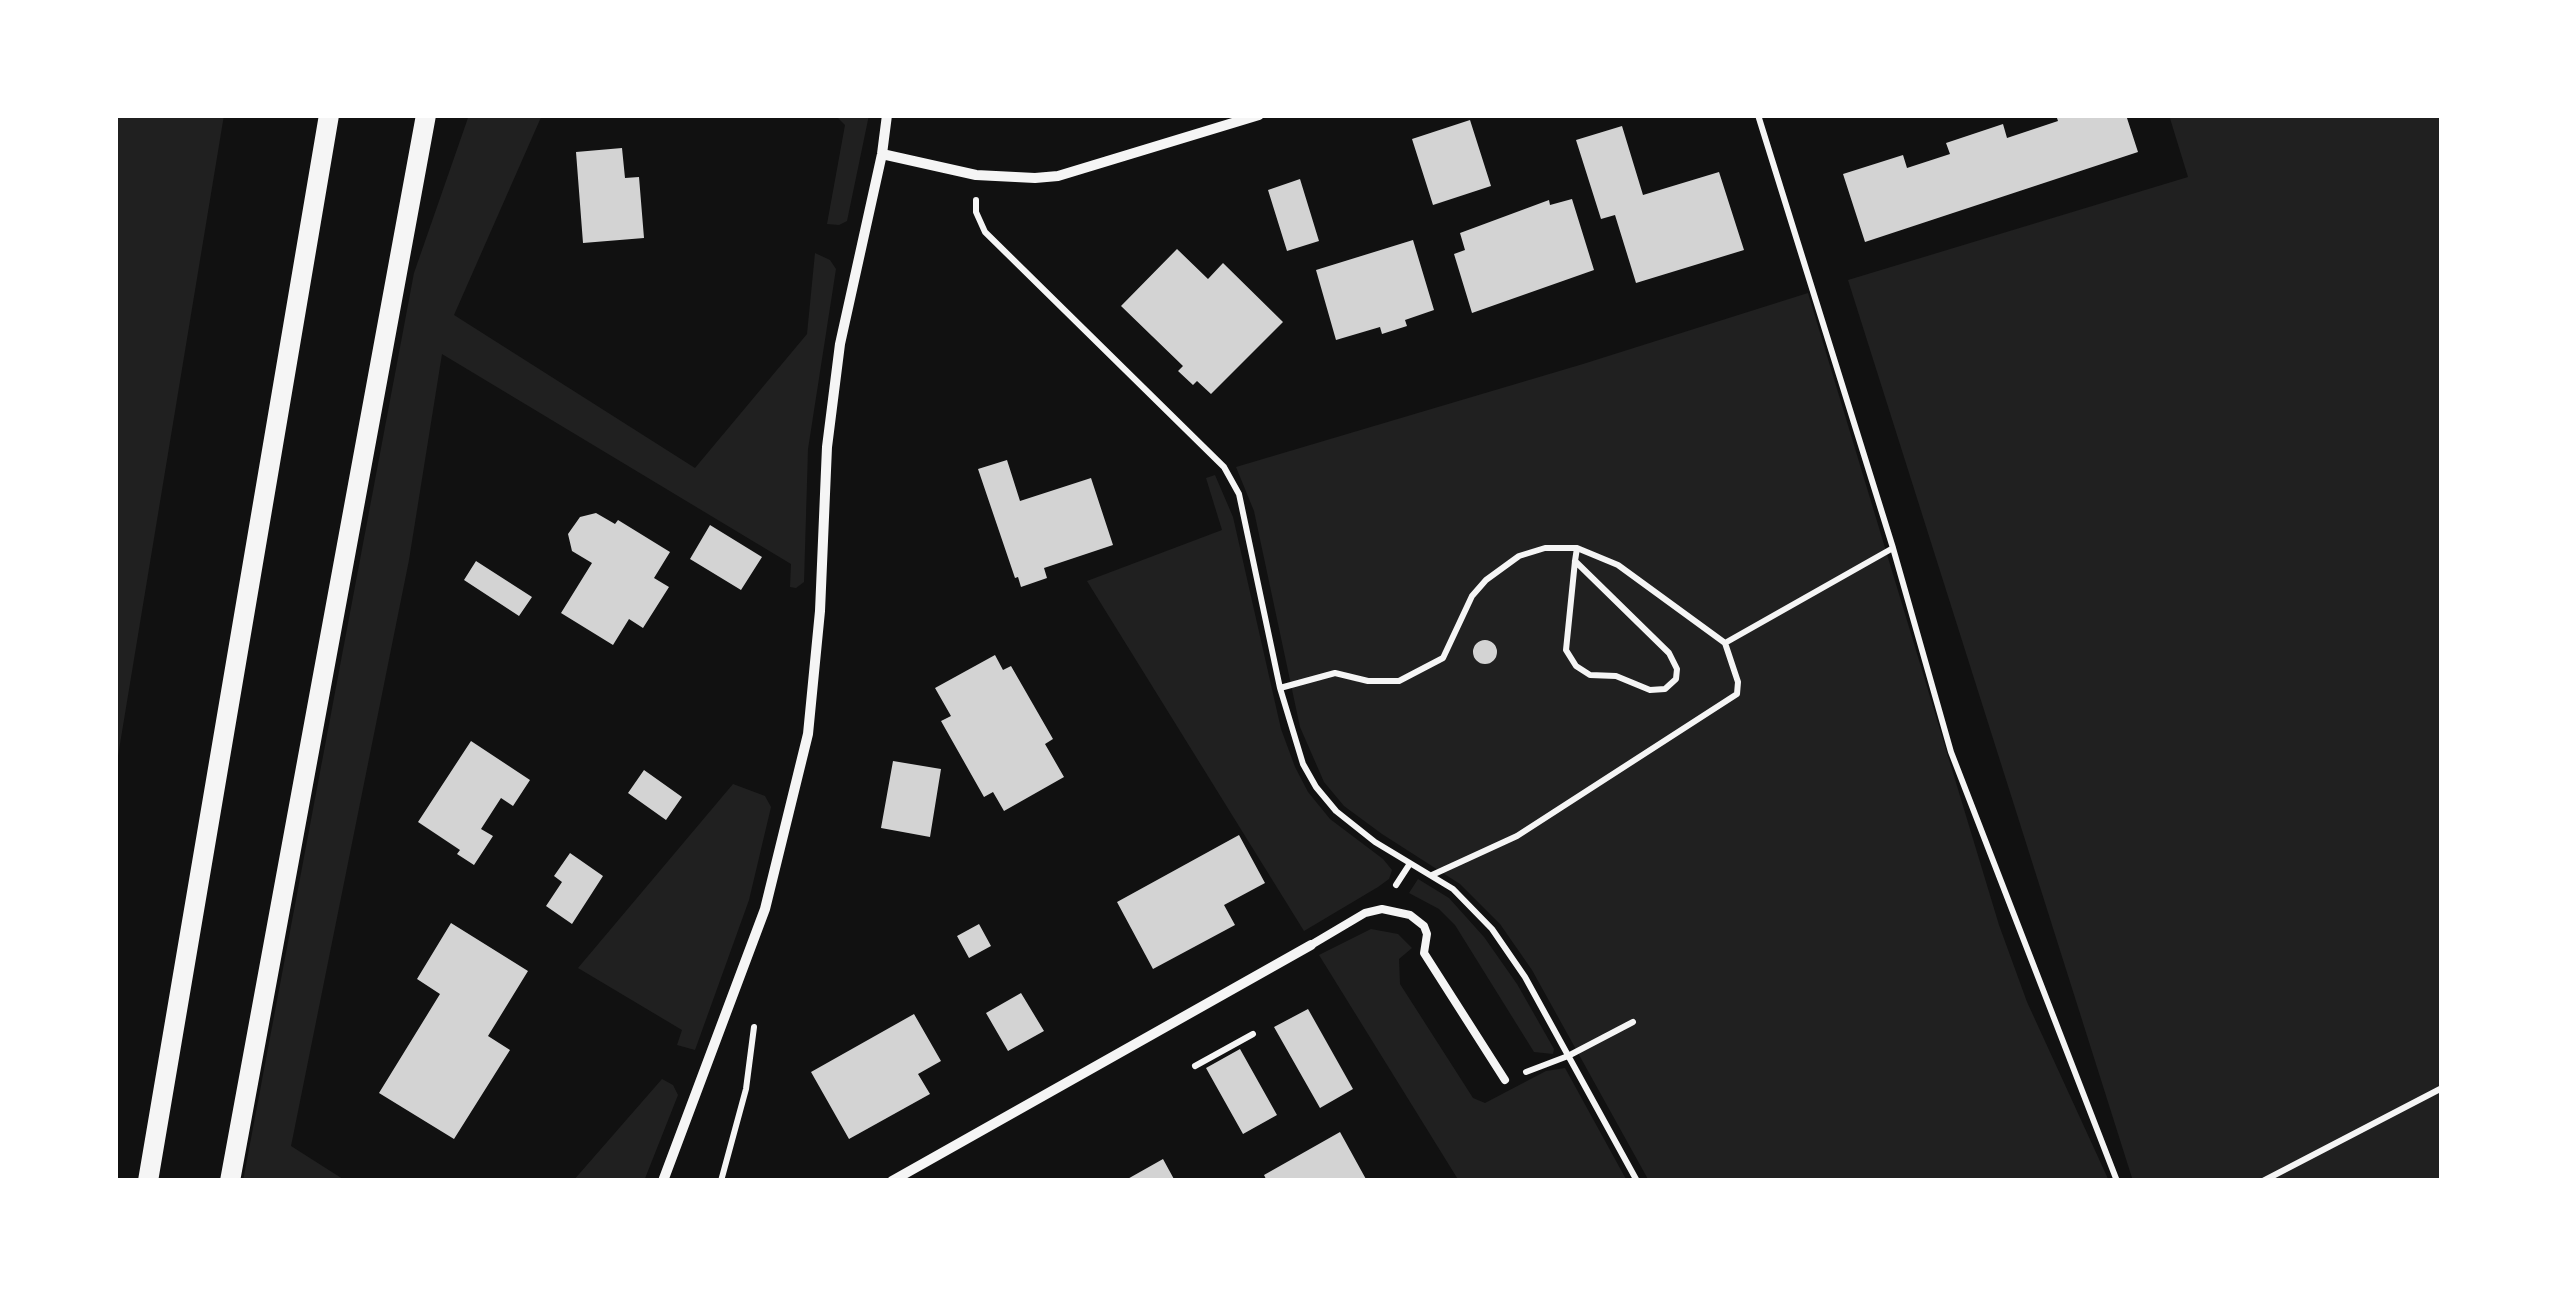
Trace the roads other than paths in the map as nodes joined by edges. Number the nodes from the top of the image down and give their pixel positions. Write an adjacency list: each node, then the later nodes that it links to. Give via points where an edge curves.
1 (329, 115): 8 (main road)
2 (426, 115): 9 (main road)
3 (887, 115): 5 (street)
4 (1259, 115): 5 (street, via 1058,176 976,174)
5 (882, 154): 10 (street, via 840,344 829,430 808,734 765,909)
6 (1311, 944): 7 (lane, via 1382,908 1410,915 1427,934 1424,953); 11 (street)
7 (1506, 1080)
8 (148, 1181)
9 (230, 1181)
10 (663, 1181)
11 (892, 1181)

